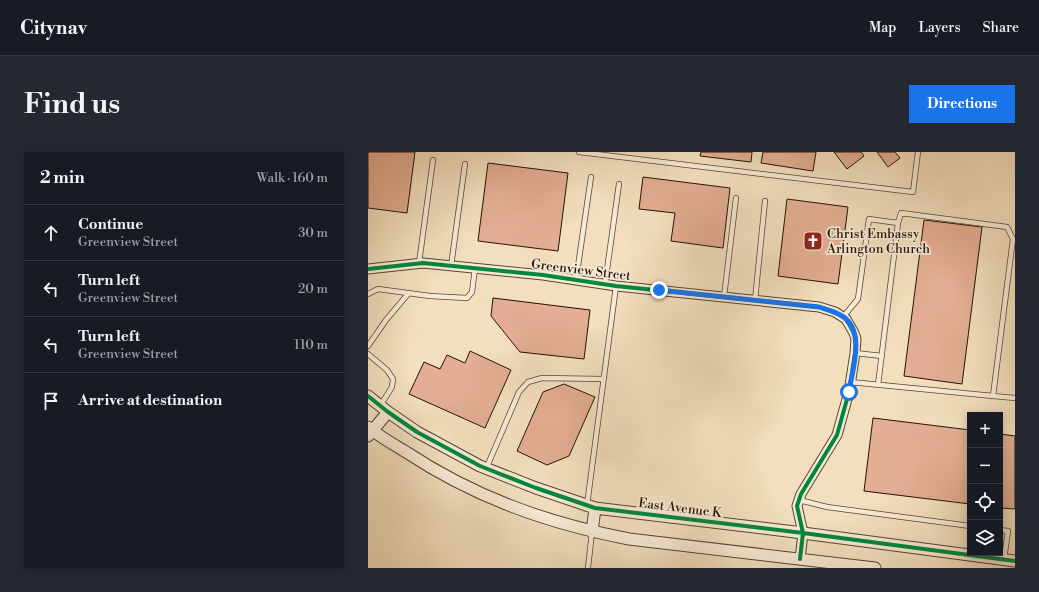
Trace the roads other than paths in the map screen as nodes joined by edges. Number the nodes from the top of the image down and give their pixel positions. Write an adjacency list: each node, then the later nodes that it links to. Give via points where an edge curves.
1 (579, 152): 4 (lane)
2 (628, 152): 4 (lane)
3 (918, 152): 4 (lane, via 913,192)
4 (626, 158)
5 (434, 160): 12 (lane)
6 (465, 164): 13 (lane)
7 (591, 178): 16 (lane)
8 (619, 184): 17 (lane)
9 (736, 198): 21 (lane)
10 (765, 201): 22 (lane)
11 (898, 222): 23 (lane, via 869,219 858,299); 27 (lane); 32 (lane, via 901,213 1007,227 1013,239)
12 (419, 263): 13 (street, Greenview Street); 15 (street, Greenview Street)
13 (451, 266): 14 (street, Greenview Street)
14 (475, 268): 16 (street, Greenview Street); 20 (lane, via 472,292 467,298)
15 (368, 269)
16 (576, 280): 17 (street, Greenview Street)
17 (605, 284): 18 (street, Greenview Street)
18 (616, 286): 21 (street, Greenview Street); 28 (lane)
19 (368, 294): 20 (lane, via 378,289)
20 (408, 294): 24 (lane)
21 (724, 297): 22 (street, Greenview Street)
22 (755, 300): 23 (street, Greenview Street, via 819,307)
23 (843, 317): 25 (street, via 856,339)
24 (368, 346)
25 (855, 353): 27 (lane); 29 (street)
26 (368, 354): 34 (lane, via 393,378)
27 (882, 356): 30 (lane)
28 (602, 380): 36 (lane, via 542,378 528,382 519,392); 38 (lane)
29 (850, 382): 30 (lane); 37 (street, via 837,435 801,494)
30 (878, 385): 32 (lane)
31 (368, 396): 34 (street, East Avenue K)
32 (993, 396): 33 (lane)
33 (1015, 398)
34 (384, 409): 35 (street); 36 (street, East Avenue K, via 417,432)
35 (370, 432): 41 (street, via 479,494)
36 (486, 468): 38 (street, East Avenue K)
37 (800, 500): 39 (lane, via 827,507); 42 (street, via 798,506)
38 (591, 507): 41 (street); 42 (street, East Avenue K)
39 (967, 526)
40 (1003, 530): 43 (lane, via 1008,531)
41 (592, 532): 44 (street); 45 (lane)
42 (803, 533): 43 (street, East Avenue K); 44 (street)
43 (1010, 560)
44 (800, 561): 46 (street)
45 (588, 568)
46 (875, 568)

